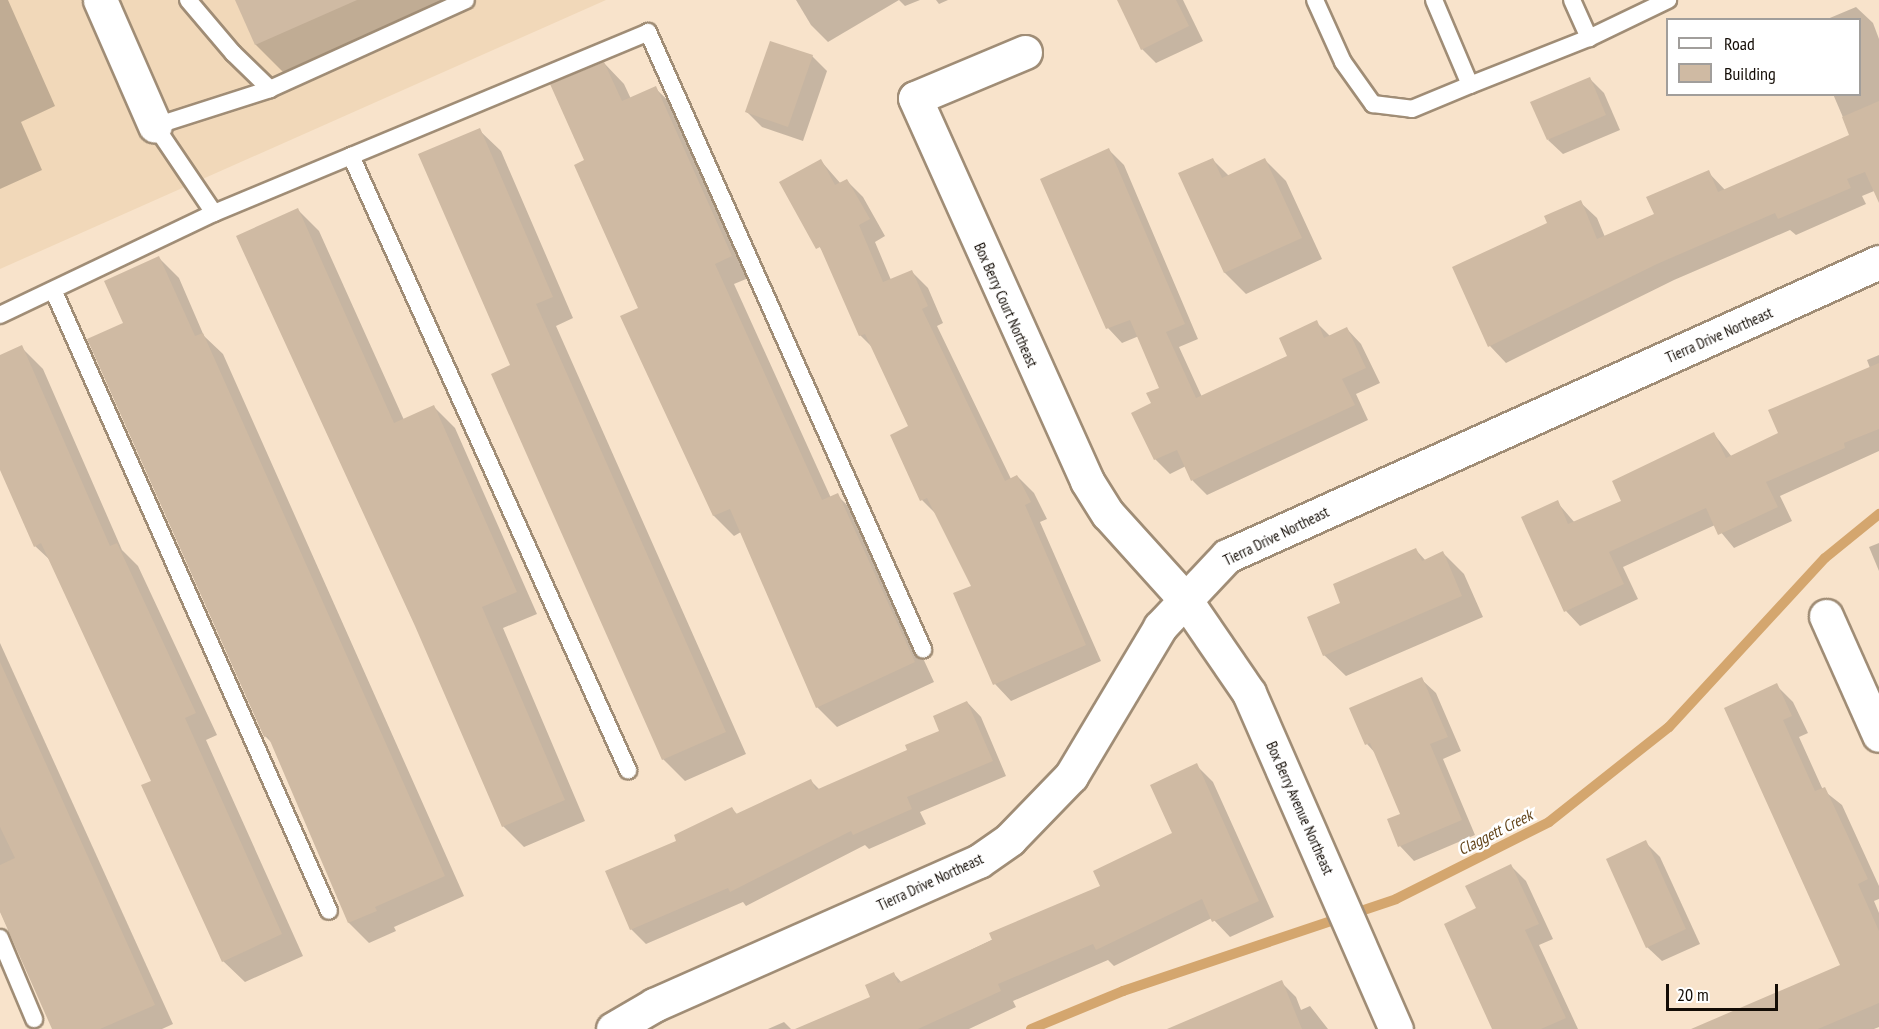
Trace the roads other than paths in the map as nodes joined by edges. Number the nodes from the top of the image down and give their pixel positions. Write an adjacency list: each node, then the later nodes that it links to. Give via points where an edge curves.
1 (100, 0): 12 (street)
2 (188, 0): 11 (lane, via 233,54)
3 (466, 0): 11 (lane)
4 (1315, 0): 10 (lane, via 1343,62 1373,105 1412,109)
5 (1434, 0): 10 (lane)
6 (1572, 0): 8 (lane)
7 (1668, 0): 8 (lane)
8 (1589, 38): 10 (lane)
9 (1025, 52): 18 (street, Box Berry Court Northeast, via 915,98 1087,482 1108,514)
10 (1470, 85)
11 (270, 89): 12 (lane)
12 (155, 126): 14 (lane)
13 (351, 156): 14 (lane); 20 (lane, via 648,32); 22 (lane)
14 (214, 213): 16 (lane)
15 (1879, 262): 18 (street, Tierra Drive Northeast, via 1227,556)
16 (54, 292): 17 (lane); 23 (lane)
17 (0, 315)
18 (1184, 598): 26 (street, Tierra Drive Northeast, via 1135,665 1071,776 1010,839 979,861 654,1005); 27 (street, Box Berry Avenue Northeast, via 1249,693)
19 (1826, 616): 21 (street)
20 (923, 649)
21 (1879, 735)
22 (628, 770)
23 (329, 911)
24 (0, 938): 25 (lane)
25 (34, 1019)
26 (613, 1029)
27 (1396, 1029)

